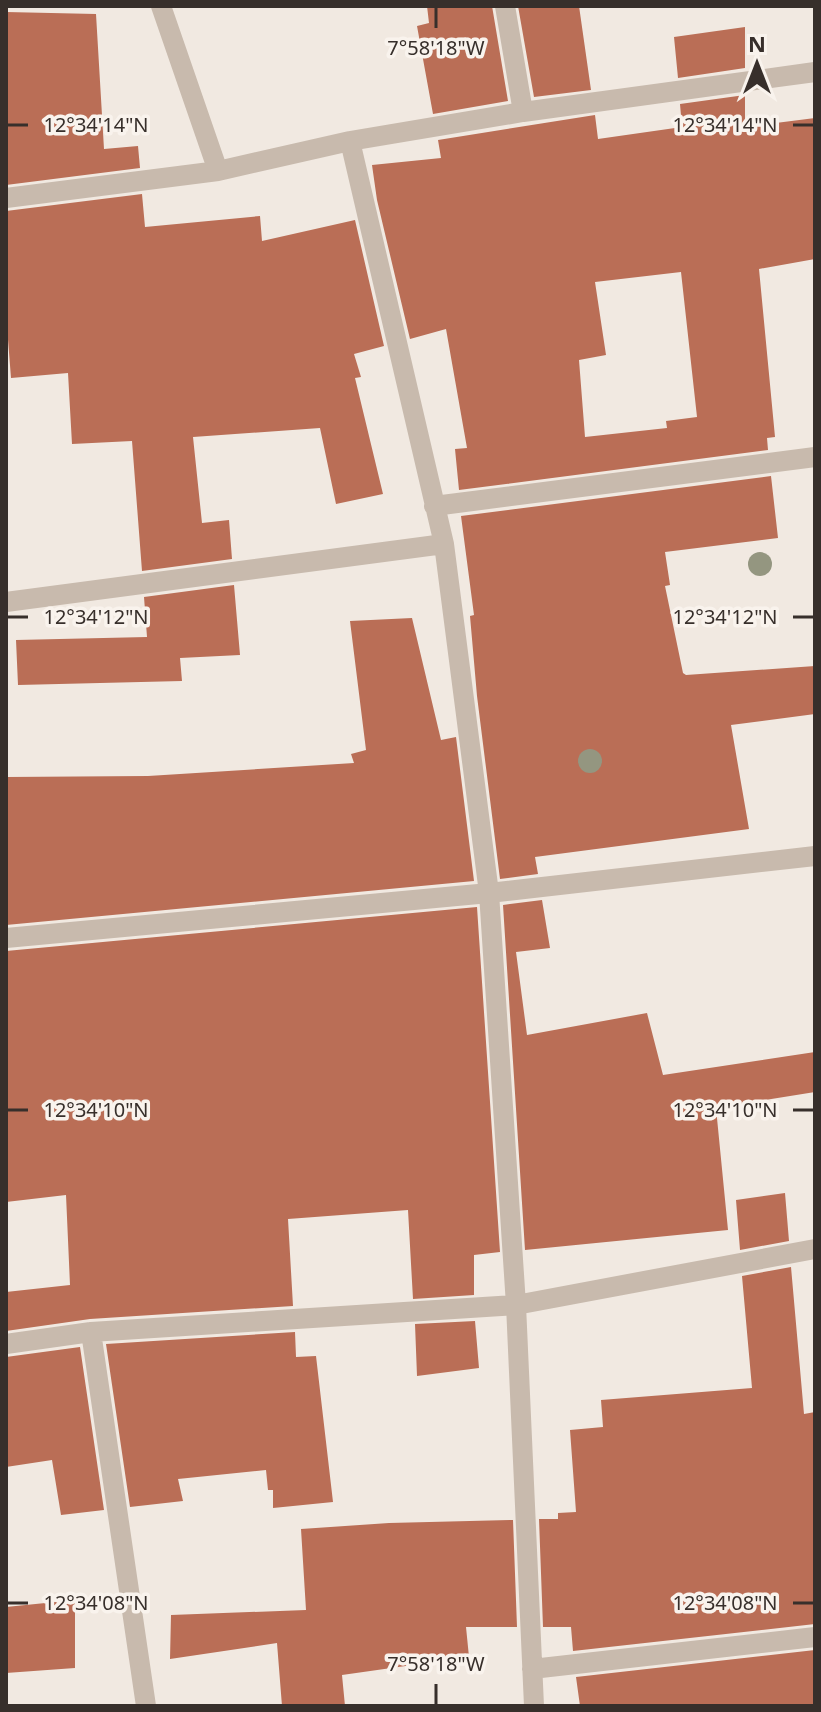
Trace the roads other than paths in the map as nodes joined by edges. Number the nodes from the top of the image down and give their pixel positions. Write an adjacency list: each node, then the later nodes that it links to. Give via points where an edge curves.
1 (161, 6): 6 (street)
2 (505, 6): 4 (street)
3 (815, 72): 4 (street)
4 (523, 112): 5 (street)
5 (350, 141): 6 (street); 9 (street)
6 (218, 171): 7 (street)
7 (6, 198)
8 (815, 457): 9 (street)
9 (434, 506): 10 (street)
10 (444, 544): 11 (street); 13 (street)
11 (6, 602)
12 (815, 856): 13 (street)
13 (489, 893): 14 (street); 16 (street)
14 (6, 938)
15 (815, 1249): 16 (street)
16 (516, 1305): 17 (street); 20 (street)
17 (91, 1332): 18 (street); 21 (street)
18 (6, 1344)
19 (815, 1637): 20 (street)
20 (532, 1669): 22 (street)
21 (146, 1706)
22 (534, 1706)

